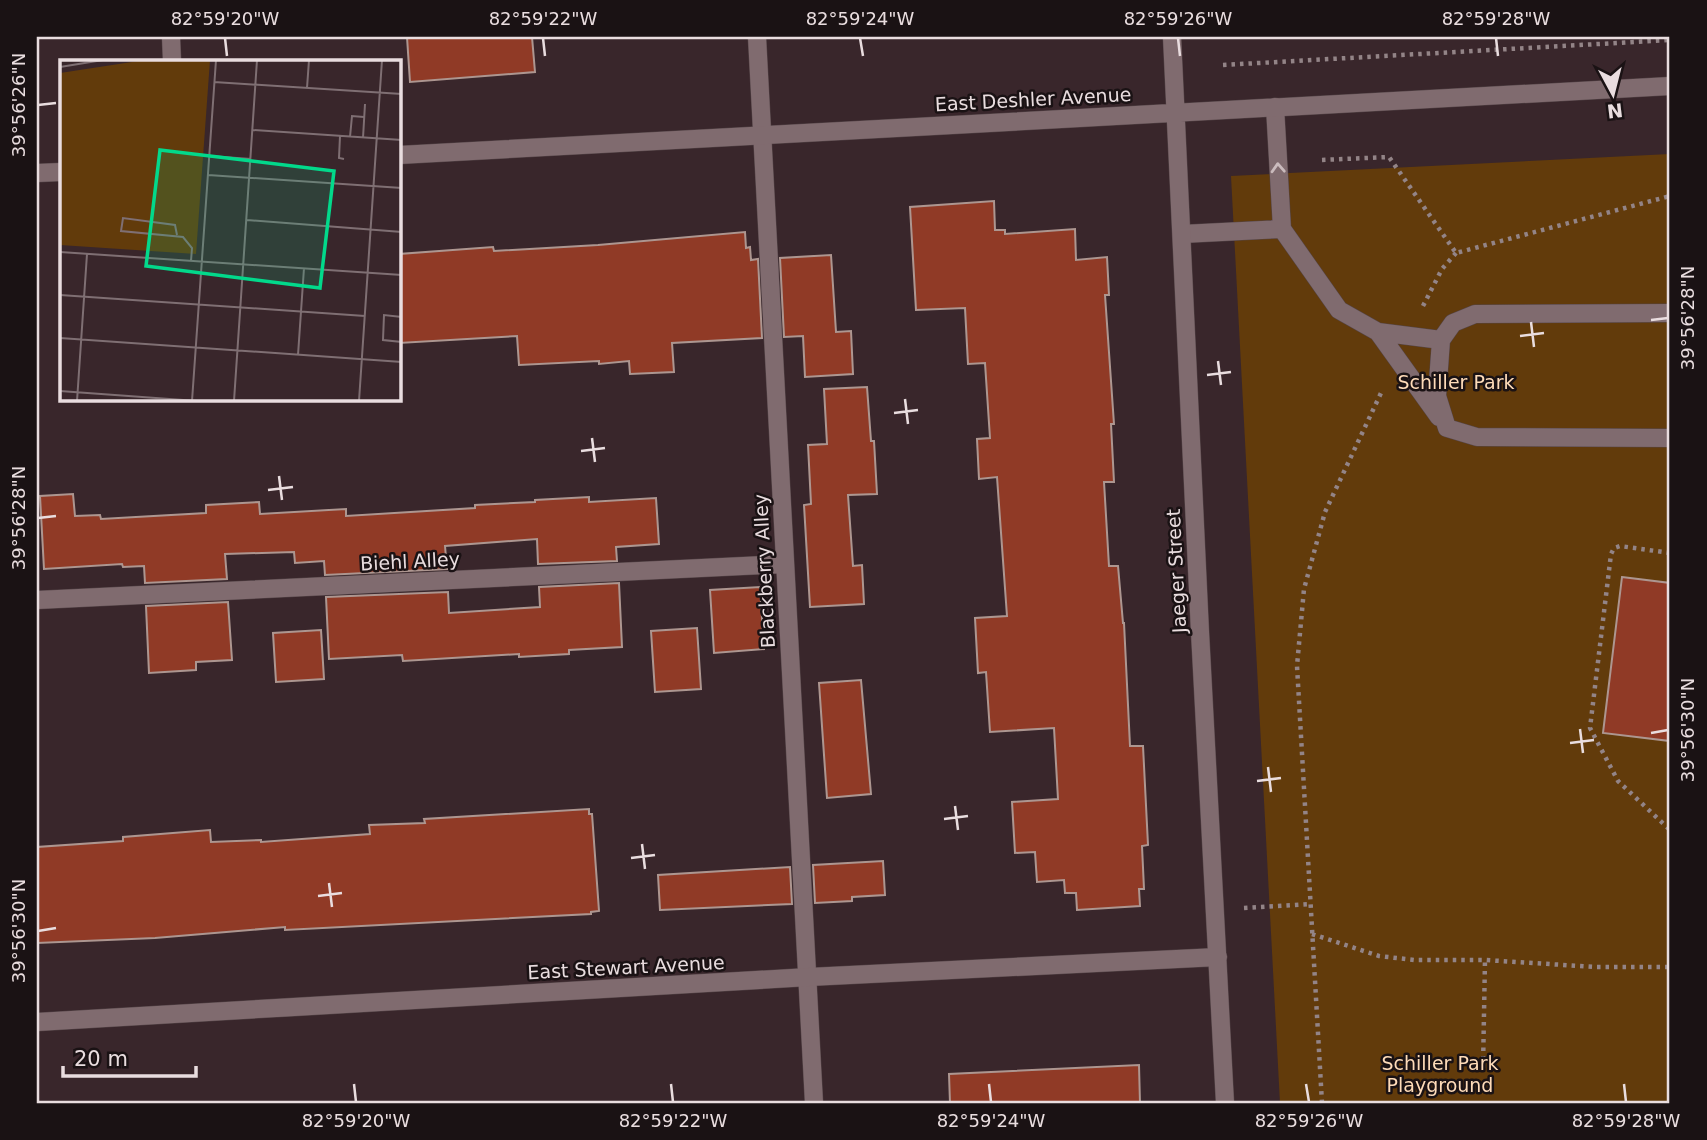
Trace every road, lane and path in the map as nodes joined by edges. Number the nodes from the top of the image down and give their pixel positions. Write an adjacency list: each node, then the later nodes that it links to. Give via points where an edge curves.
1 (171, 37): 5 (street)
2 (757, 37): 10 (street, Blackberry Alley)
3 (1172, 37): 9 (street, Jaeger Street)
4 (1670, 40): 6 (path)
5 (172, 60)
6 (1223, 65)
7 (1670, 86): 8 (street, East Deshler Avenue)
8 (1275, 107): 9 (street, East Deshler Avenue); 16 (street, one-way to 8)
9 (1176, 112): 10 (street, East Deshler Avenue); 17 (street, Jaeger Street)
10 (762, 136): 11 (street, East Deshler Avenue); 27 (street, Blackberry Alley)
11 (401, 155)
12 (1322, 160): 18 (path, via 1389,158)
13 (60, 172): 14 (street)
14 (37, 173)
15 (1670, 196): 18 (path)
16 (1282, 229): 17 (street); 20 (street, via 1339,310)
17 (1182, 234): 31 (street, Jaeger Street)
18 (1456, 253): 21 (path, via 1442,269)
19 (1670, 313): 22 (street, via 1475,314 1453,323)
20 (1378, 332): 21 (street); 23 (street)
21 (1409, 336): 22 (street)
22 (1441, 340): 24 (street, via 1437,396)
23 (1398, 359): 24 (street); 30 (path, via 1325,512 1304,589 1297,666)
24 (1447, 428): 25 (street, via 1477,437)
25 (1670, 438)
26 (1670, 553): 29 (path, via 1620,546 1611,554 1590,728 1618,781)
27 (785, 564): 28 (street, Biehl Alley); 36 (street, Blackberry Alley)
28 (37, 600)
29 (1670, 830)
30 (1310, 904): 31 (path); 32 (path)
31 (1216, 910): 33 (street, Jaeger Street)
32 (1312, 934): 34 (path, via 1378,957); 41 (path)
33 (1218, 957): 36 (street, East Stewart Avenue); 40 (street, Jaeger Street)
34 (1485, 960): 35 (path); 38 (path)
35 (1670, 967)
36 (809, 977): 37 (street, East Stewart Avenue); 39 (street, Blackberry Alley)
37 (37, 1022)
38 (1483, 1068)
39 (814, 1103)
40 (1225, 1103)
41 (1322, 1103)

